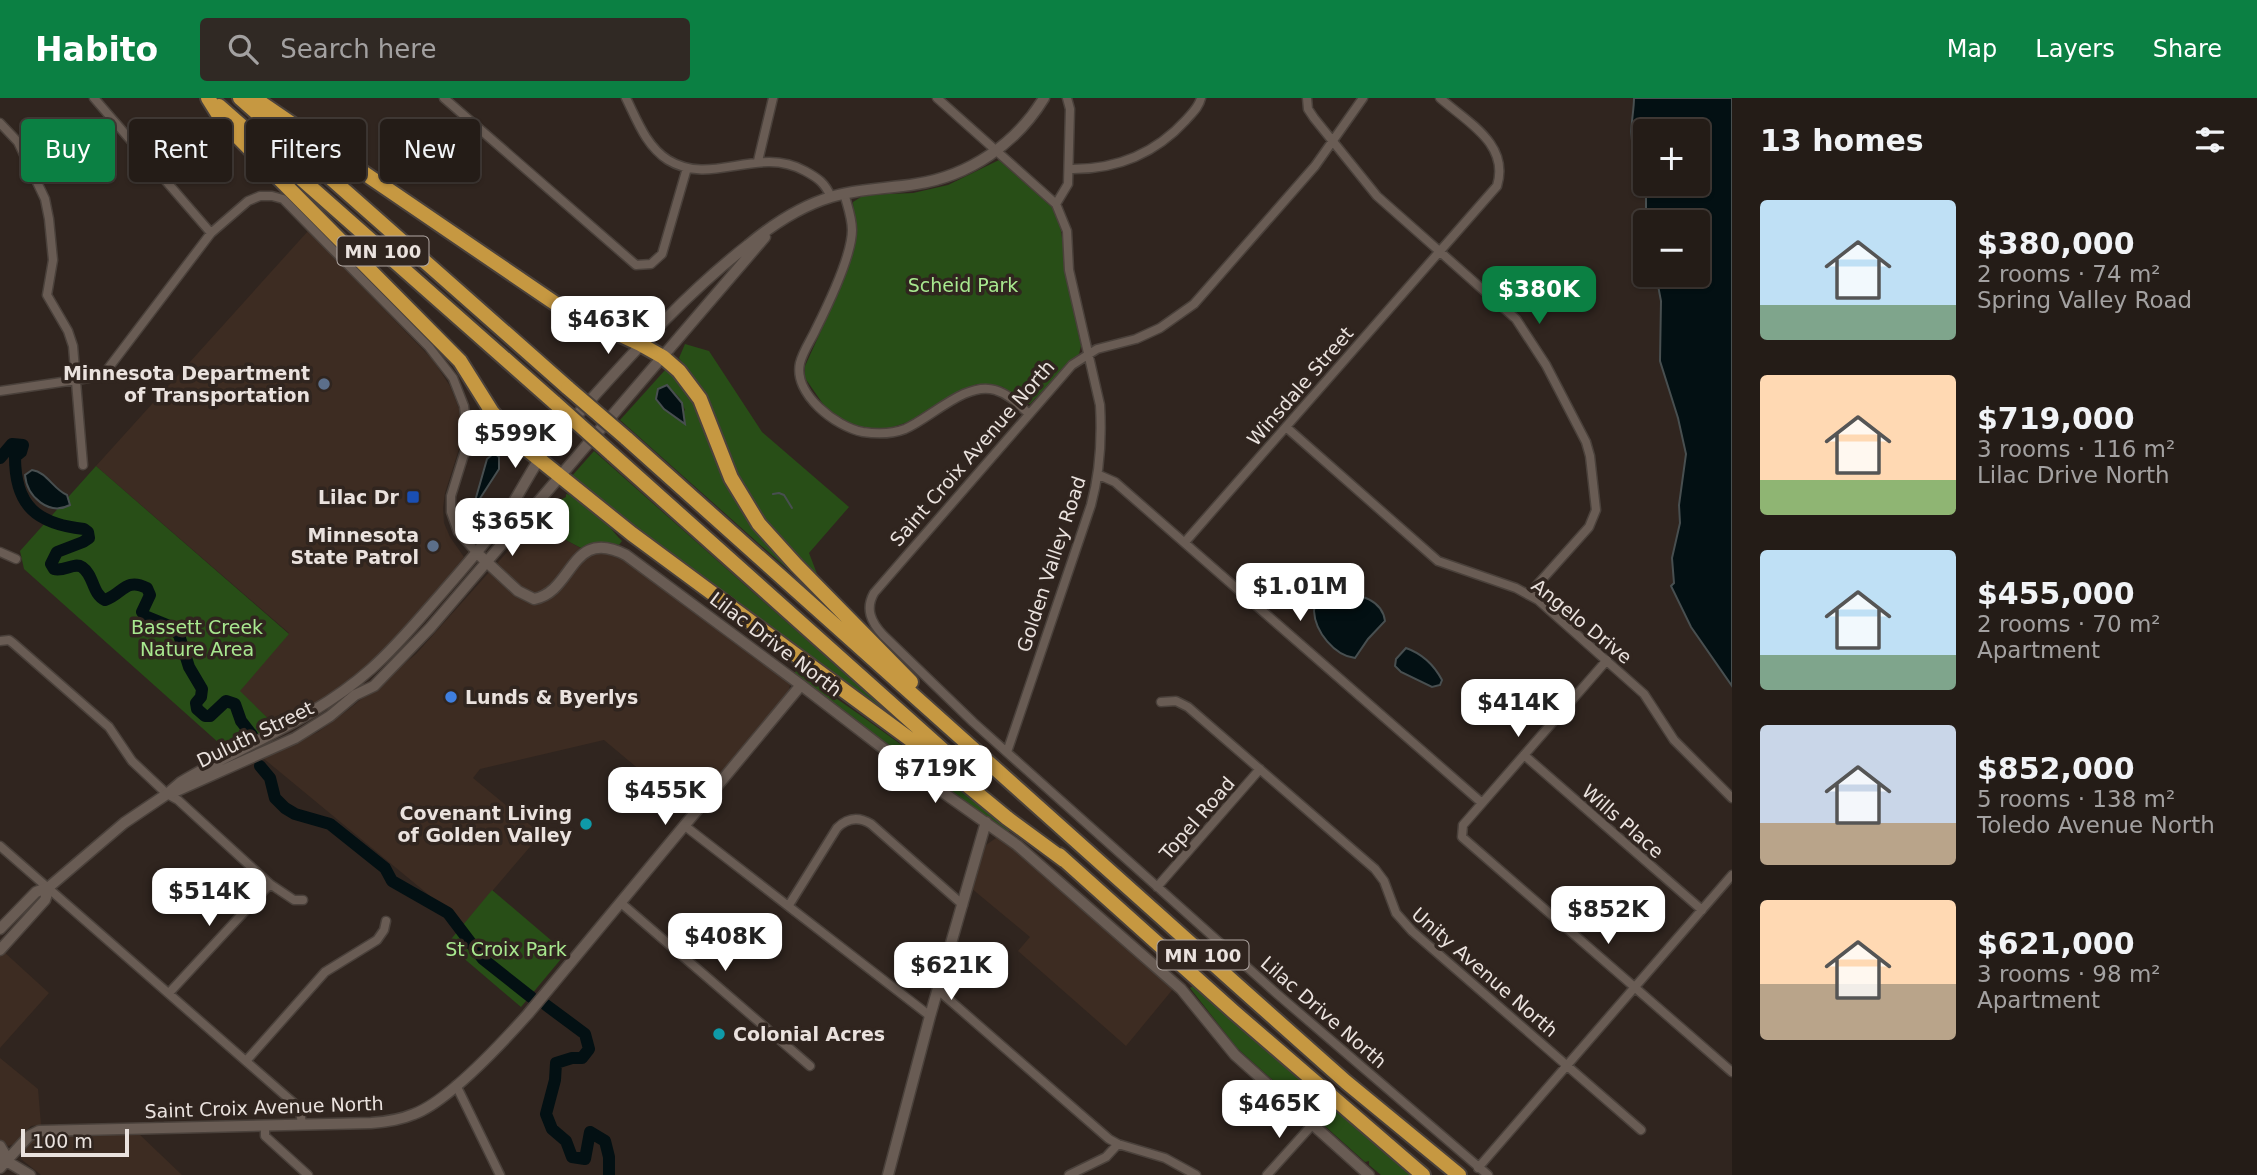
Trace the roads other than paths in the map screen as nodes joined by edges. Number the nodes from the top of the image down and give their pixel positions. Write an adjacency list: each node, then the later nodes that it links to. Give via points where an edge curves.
1 (94, 98): 25 (street)
2 (209, 98): 34 (highway, via 223,122 460,361 502,425); 59 (highway, MN 100, bridge)
3 (240, 98): 49 (highway, MN 100, bridge)
4 (254, 98): 27 (highway, via 562,308)
5 (444, 98): 19 (street, via 630,261 644,266 662,254)
6 (626, 98): 19 (street, via 649,142 669,160)
7 (773, 98): 18 (street)
8 (937, 98): 17 (street)
9 (1044, 98): 17 (street, Duluth Street)
10 (1067, 98): 20 (street)
11 (1201, 98): 20 (street, via 1172,134 1138,157 1106,167)
12 (1307, 98): 16 (street, via 1308,109)
13 (1363, 98): 16 (street, Saint Croix Avenue North)
14 (1440, 98): 26 (street, Winsdale Street, via 1493,145 1501,172 1490,197)
15 (0, 123): 30 (street, via 18,142 45,199 53,260 47,295 68,331)
16 (1333, 142): 26 (street, via 1377,196); 28 (street, Saint Croix Avenue North, via 1194,304 1148,334)
17 (996, 150): 21 (street, Duluth Street, via 939,179); 23 (street)
18 (758, 161): 19 (street, via 707,170); 22 (street, via 795,166 820,179)
19 (687, 168)
20 (1069, 169): 23 (street, via 1067,190)
21 (844, 193): 22 (street, Duluth Street); 32 (street, via 851,220 850,243 800,363 802,380 814,402 837,423 871,433 905,429 981,388 1002,392)
22 (831, 197): 24 (street, Duluth Street)
23 (1056, 204): 28 (street, Golden Valley Road, via 1066,224 1069,270)
24 (772, 229): 27 (street, Duluth Street, via 729,261); 29 (street, Duluth Street)
25 (211, 233): 30 (street, via 114,363 98,375); 40 (street, Lilac Drive North, via 247,201 272,195 283,199 429,347 453,379 464,405 465,451 451,496 451,512 458,532)
26 (1439, 250): 33 (street, Winsdale Street); 43 (street, via 1502,304 1526,332 1559,388 1590,456 1593,519)
27 (640, 344): 29 (highway); 34 (street, Duluth Street)
28 (1088, 354): 32 (street, Saint Croix Avenue North, via 1072,365); 36 (street, Golden Valley Road, via 1100,405)
29 (663, 357): 37 (street, Duluth Street); 49 (highway, via 699,399 731,478 759,524)
30 (76, 380): 31 (street); 35 (street)
31 (0, 391)
32 (1030, 414): 44 (street, Saint Croix Avenue North, via 874,593)
33 (1286, 427): 38 (street, Winsdale Street); 43 (street, Angelo Drive, via 1438,561)
34 (538, 459): 37 (highway); 40 (street, Duluth Street)
35 (83, 465)
36 (1099, 475): 38 (street, via 1115,482); 50 (street, Golden Valley Road)
37 (561, 477): 42 (street, Duluth Street); 59 (highway)
38 (1185, 542): 55 (street)
39 (0, 552): 41 (street)
40 (477, 553): 42 (street, Lilac Drive North); 53 (street, Duluth Street, via 371,669 314,711 196,773)
41 (16, 559)
42 (487, 562): 47 (street, Lilac Drive North, via 518,591 534,599 545,596 587,552 613,548); 53 (street, Duluth Street, via 374,686 295,738)
43 (1529, 594): 46 (street, Angelo Drive)
44 (869, 612): 50 (street, Lilac Drive North, via 873,622 943,695)
45 (2, 640): 53 (street, via 13,643 109,727 129,758)
46 (1607, 660): 51 (street); 54 (street, Angelo Drive, via 1644,694 1674,740)
47 (801, 685): 56 (street, Lilac Drive North); 57 (street, Saint Croix Avenue North)
48 (1161, 702): 52 (street, Unity Avenue North, via 1176,701 1188,707)
49 (953, 731): 99 (highway, MN 100, via 1346,1082)
50 (1007, 752): 63 (street, Lilac Drive North)
51 (1524, 755): 55 (street); 68 (street, Wills Place)
52 (1260, 769): 63 (street, Topel Road); 77 (street, Unity Avenue North, via 1381,876 1396,913 1412,931)
53 (167, 794): 61 (street); 62 (street, Duluth Street, via 124,823)
54 (1732, 798)
55 (1482, 803): 72 (street, via 1463,825 1464,841)
56 (986, 822): 67 (street); 82 (street, Lilac Drive North, via 1181,989 1235,1055)
57 (685, 826): 65 (street, Saint Croix Avenue North); 66 (street)
58 (0, 846): 62 (street)
59 (1064, 860): 98 (highway, MN 100)
60 (1732, 876): 68 (street)
61 (270, 884): 64 (street, via 294,900); 74 (street)
62 (49, 887): 70 (street, Duluth Street, via 36,892); 71 (street, Duluth Street, via 44,900); 74 (street)
63 (1157, 887): 89 (street, Lilac Drive North)
64 (303, 900)
65 (621, 903): 78 (street); 80 (street, Saint Croix Avenue North, via 528,1014)
66 (789, 905): 67 (street, via 837,828 857,819 871,824); 75 (street)
67 (963, 905): 73 (street)
68 (1702, 910): 72 (street)
69 (387, 921): 76 (street, via 368,948 325,972)
70 (0, 929)
71 (0, 950)
72 (1634, 987): 77 (street); 79 (street)
73 (938, 990): 75 (street); 85 (street)
74 (169, 993): 76 (street)
75 (930, 1016): 93 (street)
76 (246, 1061): 81 (street, via 296,1105)
77 (1567, 1065): 84 (street, Unity Avenue North); 89 (street)
78 (810, 1066)
79 (1732, 1072)
80 (456, 1085): 81 (street, Saint Croix Avenue North, via 415,1114 388,1121); 92 (street)
81 (302, 1124): 83 (street, Saint Croix Avenue North)
82 (1312, 1125): 96 (street); 97 (street, Lilac Drive North)
83 (265, 1126): 87 (street, Saint Croix Avenue North, via 39,1131); 91 (street, via 265,1136)
84 (1642, 1130)
85 (1118, 1144): 94 (street, via 1106,1157); 95 (street, via 1165,1158)
86 (0, 1146): 87 (street)
87 (4, 1159): 88 (street, Saint Croix Avenue North); 90 (street)
88 (0, 1168)
89 (1478, 1168): 100 (street, Lilac Drive North)
90 (30, 1175)
91 (309, 1175)
92 (500, 1175)
93 (888, 1175)
94 (1069, 1175)
95 (1196, 1175)
96 (1268, 1175)
97 (1369, 1175)
98 (1423, 1175)
99 (1459, 1175)
100 (1488, 1175)

